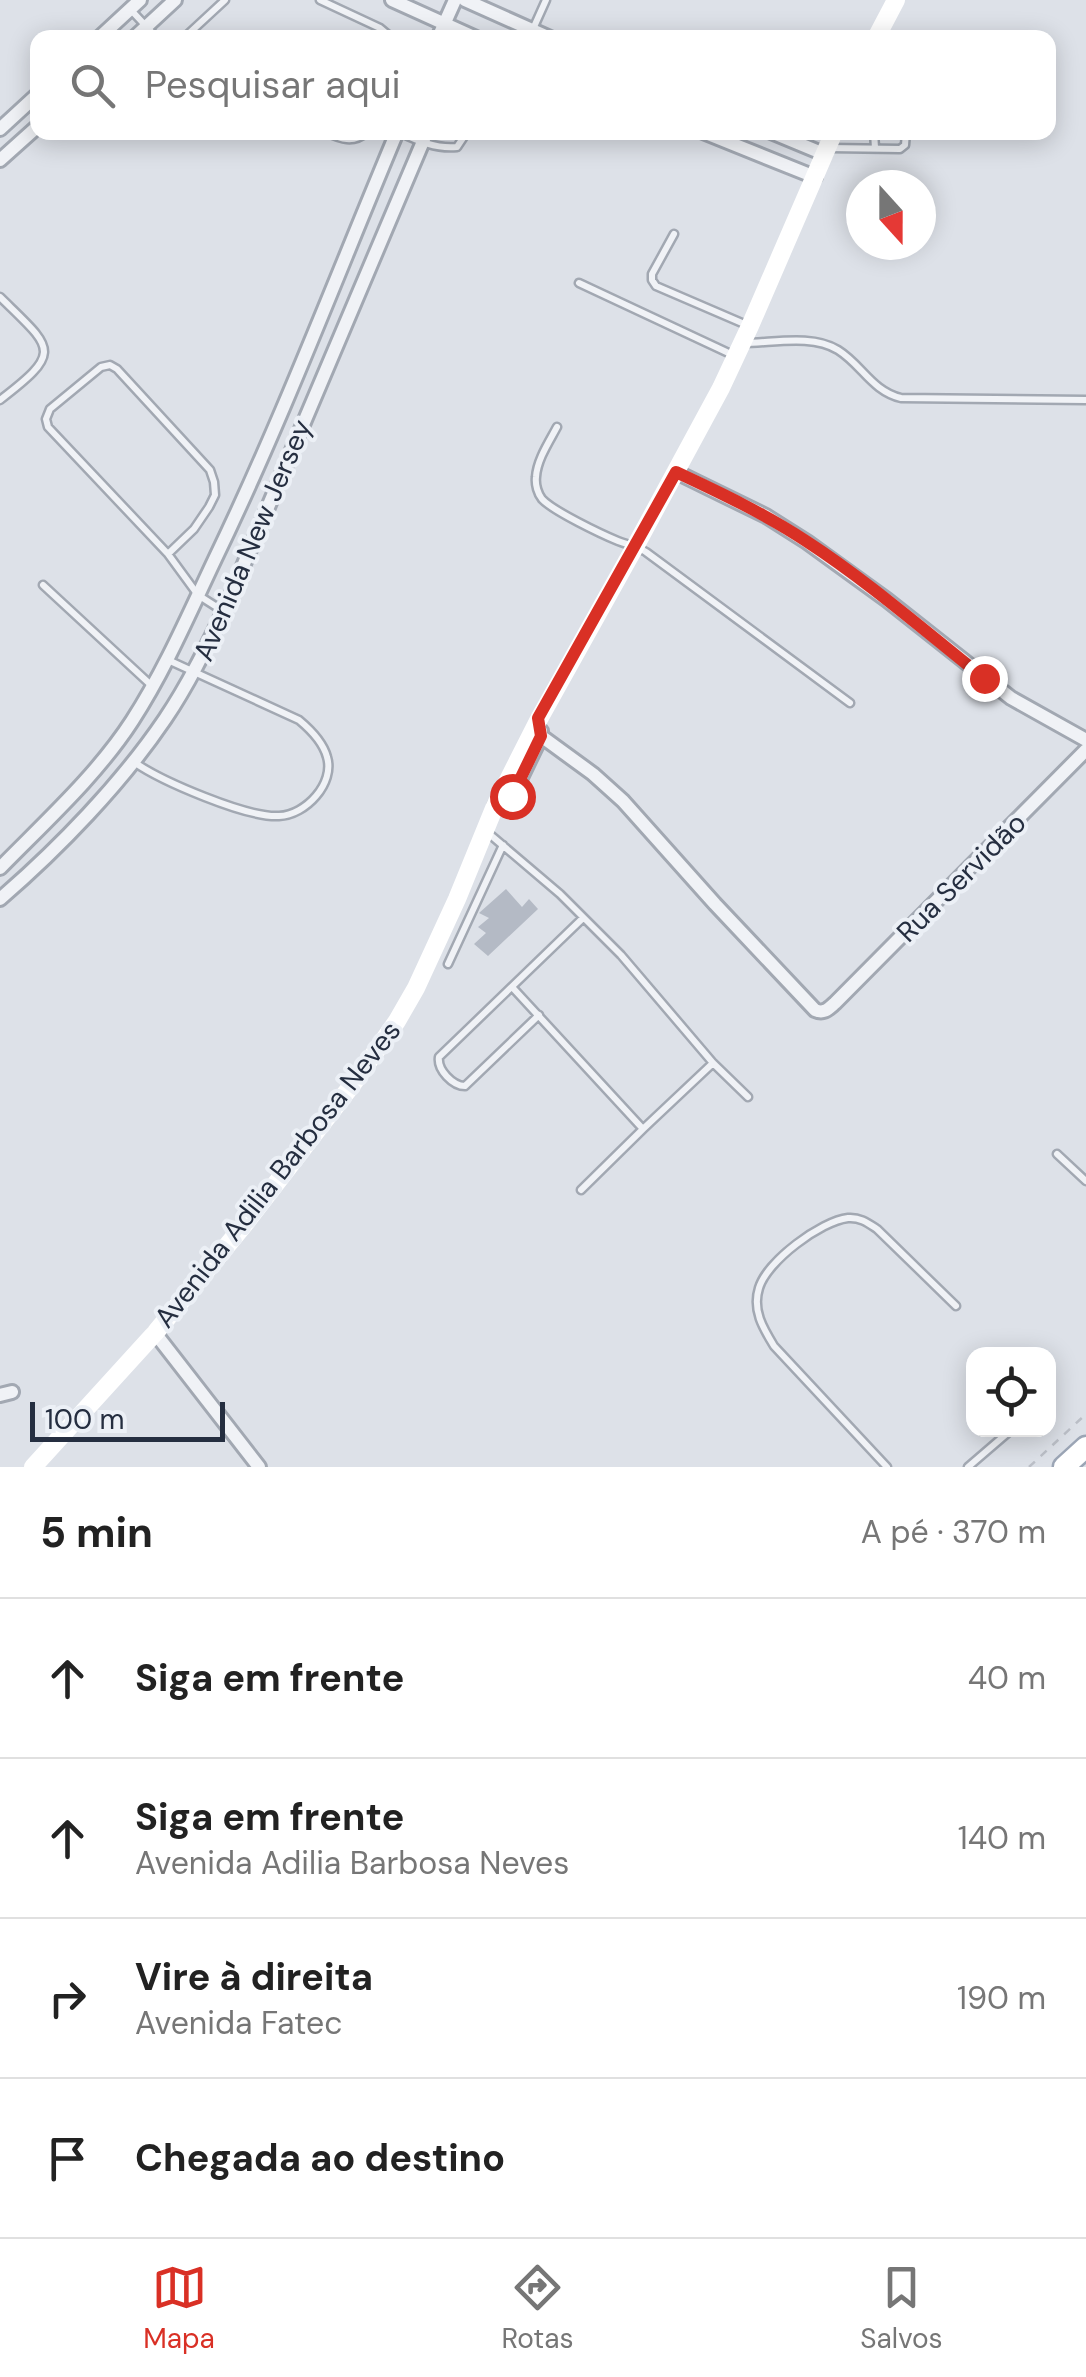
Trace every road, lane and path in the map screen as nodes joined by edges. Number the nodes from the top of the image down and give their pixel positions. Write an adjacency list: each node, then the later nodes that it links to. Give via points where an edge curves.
1 (175, 0): 11 (street)
2 (225, 0): 15 (lane)
3 (320, 0): 16 (lane)
4 (392, 0): 17 (street)
5 (455, 0): 18 (street)
6 (465, 0): 10 (street)
7 (546, 0): 20 (lane)
8 (896, 0): 21 (street)
9 (135, 5): 11 (lane); 12 (street)
10 (483, 8): 19 (street); 20 (street)
11 (146, 27): 13 (street); 14 (lane)
12 (108, 30)
13 (143, 30)
14 (149, 30)
15 (193, 30)
16 (382, 30)
17 (439, 30)
18 (441, 30)
19 (475, 30)
20 (533, 30)
21 (880, 30)
22 (30, 101): 23 (street)
23 (14, 116): 24 (street); 25 (street)
24 (30, 126)
25 (0, 128)
26 (30, 133): 36 (street)
27 (395, 140): 46 (street, Avenida New Jersey)
28 (424, 140): 47 (street, Avenida New Jersey)
29 (430, 140): 30 (lane, via 451,148)
30 (461, 140)
31 (724, 140): 37 (street)
32 (874, 140): 35 (lane)
33 (905, 140): 35 (lane, via 900,148)
34 (829, 145): 35 (lane); 37 (street, Avenida Adilia Barbosa Neves)
35 (875, 148)
36 (0, 160)
37 (815, 177): 41 (street, Avenida Adilia Barbosa Neves)
38 (674, 234): 41 (lane, via 652,280)
39 (579, 282): 41 (lane)
40 (0, 297): 42 (lane, via 46,352 31,376)
41 (743, 342): 43 (lane, via 828,345 878,387 902,398); 45 (street, Avenida Adilia Barbosa Neves)
42 (0, 400)
43 (1086, 400)
44 (557, 427): 48 (lane, via 538,464 540,497)
45 (676, 472): 48 (street, Avenida Adilia Barbosa Neves); 60 (street, via 807,542 1011,698)
46 (242, 503): 47 (street); 49 (street, Avenida New Jersey)
47 (264, 513): 51 (street, Avenida New Jersey)
48 (636, 545): 58 (lane); 59 (street, Avenida Adilia Barbosa Neves)
49 (220, 548): 51 (street); 53 (street, Avenida New Jersey)
50 (168, 554): 50 (lane, via 48,428 50,408 100,367 117,369 210,470 215,495); 53 (lane)
51 (246, 560): 54 (street, Avenida New Jersey)
52 (42, 585): 57 (lane)
53 (198, 595): 54 (lane); 55 (street, Avenida New Jersey)
54 (224, 612): 56 (street, Avenida New Jersey)
55 (168, 660): 56 (lane); 57 (street, Avenida New Jersey)
56 (194, 672): 63 (street, Avenida New Jersey); 63 (lane, via 310,729 329,762 313,800 284,816 253,814)
57 (152, 686): 62 (street, Avenida New Jersey)
58 (850, 703)
59 (540, 727): 61 (street, Rua Servidão, via 623,801 815,1010 826,1012); 65 (street, Avenida Adilia Barbosa Neves)
60 (1086, 740)
61 (1086, 750)
62 (102, 759): 64 (street); 67 (street, Avenida New Jersey)
63 (133, 761): 64 (street, Avenida New Jersey)
64 (122, 774): 68 (street, Avenida New Jersey)
65 (484, 830): 66 (lane); 80 (street, Avenida Adilia Barbosa Neves, via 416,988 376,1053)
66 (503, 845): 69 (lane); 70 (lane)
67 (0, 868)
68 (3, 891)
69 (584, 918): 71 (lane); 73 (lane)
70 (448, 964)
71 (512, 986): 72 (lane); 72 (lane, via 439,1056 442,1071 466,1086)
72 (539, 1015): 75 (lane)
73 (712, 1063): 74 (lane); 75 (lane)
74 (748, 1098)
75 (643, 1129): 78 (lane)
76 (1057, 1154): 77 (lane)
77 (1086, 1181)
78 (581, 1190)
79 (956, 1306): 86 (lane, via 877,1228 849,1218 801,1241 759,1286 760,1324 774,1346)
80 (155, 1332): 84 (street, Avenida Adilia Barbosa Neves); 85 (street)
81 (1086, 1414): 88 (path)
82 (1002, 1437): 87 (lane)
83 (1086, 1447): 89 (main road)
84 (33, 1467)
85 (259, 1467)
86 (887, 1467)
87 (968, 1467)
88 (1029, 1467)
89 (1064, 1467)

